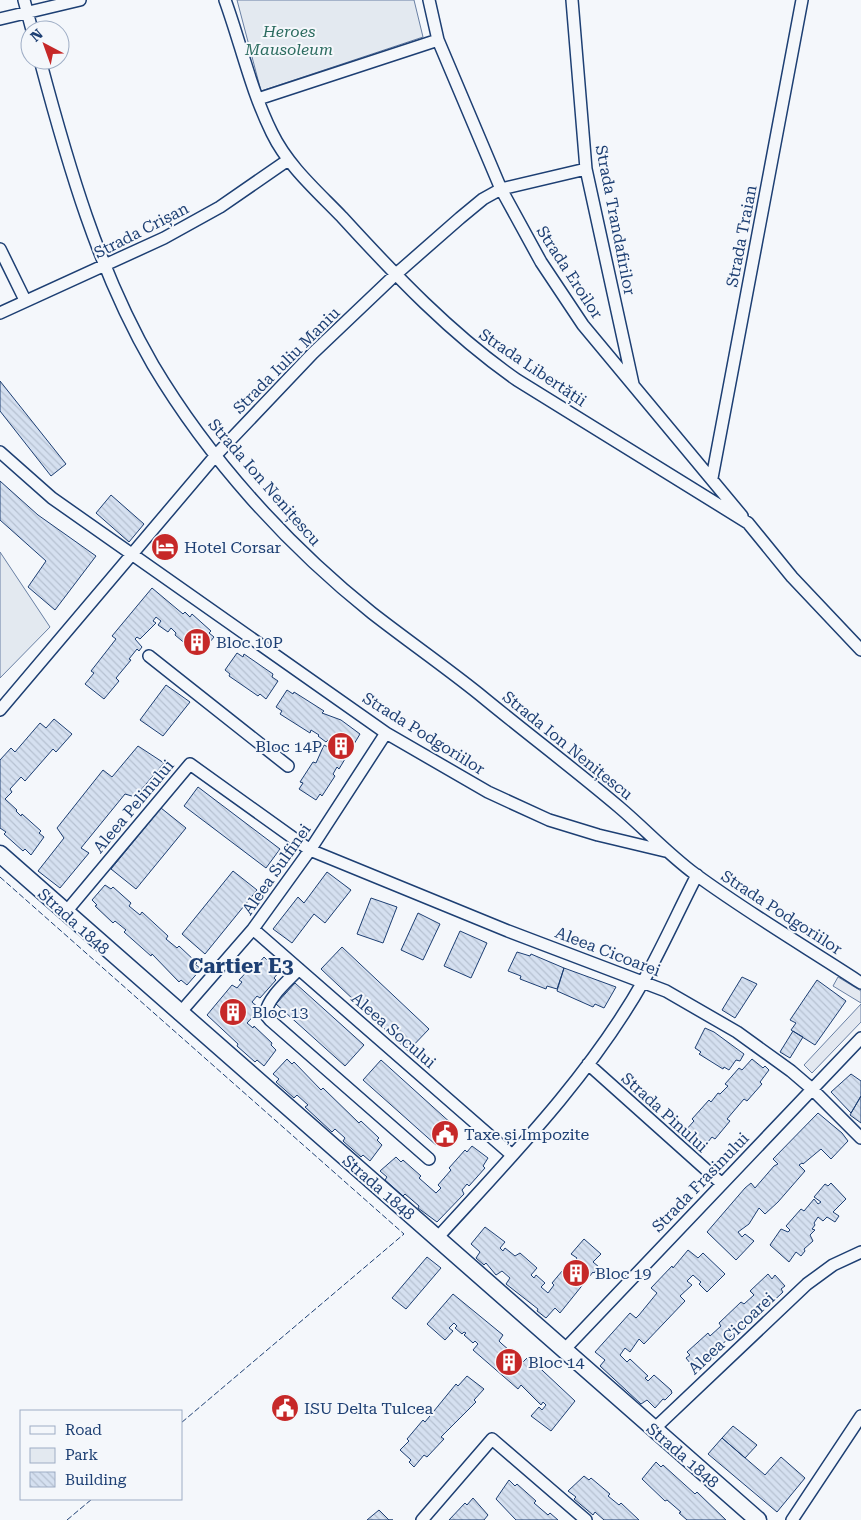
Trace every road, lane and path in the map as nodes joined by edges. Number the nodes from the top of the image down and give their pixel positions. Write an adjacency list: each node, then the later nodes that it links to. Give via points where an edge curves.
1 (24, 0): 7 (street)
2 (80, 0): 7 (street)
3 (225, 0): 12 (street, Strada Libertății)
4 (429, 0): 10 (street, Strada Eroilor)
5 (572, 0): 14 (street, Strada Trandafirilor)
6 (802, 0): 24 (street, Strada Traian)
7 (28, 14): 8 (street); 9 (street)
8 (0, 19)
9 (30, 20)
10 (438, 40): 12 (street); 15 (street, Strada Eroilor)
11 (43, 70): 17 (street, Strada Ion Nenițescu, via 65,154)
12 (258, 99): 13 (street, Strada Libertății)
13 (288, 160): 17 (street, Strada Crișan, via 220,207); 18 (street, Strada Libertății)
14 (586, 169): 15 (street, Strada Iuliu Maniu); 21 (street, Strada Trandafirilor)
15 (501, 189): 18 (street, Strada Iuliu Maniu, via 468,212); 21 (street, Strada Eroilor, via 563,297)
16 (0, 248): 19 (street)
17 (104, 267): 19 (street, Strada Crișan); 23 (street, Strada Ion Nenițescu, via 153,364 182,410)
18 (396, 275): 23 (street, Strada Iuliu Maniu, via 313,353); 25 (street, Strada Libertății, via 480,354 524,385)
19 (25, 300): 20 (street, Strada Crișan)
20 (0, 313)
21 (634, 386): 24 (street, Strada Eroilor)
22 (0, 452): 26 (street, Strada Podgoriilor, via 52,498)
23 (216, 454): 26 (street, Strada Iuliu Maniu); 33 (street, Strada Ion Nenițescu, via 316,565 372,613 441,663 620,808)
24 (712, 478): 25 (street, Strada Eroilor)
25 (748, 523): 27 (street, Strada Libertății, via 792,577)
26 (131, 556): 29 (street, Strada Iuliu Maniu); 30 (street, Strada Podgoriilor, via 202,602)
27 (861, 650)
28 (149, 656): 31 (street)
29 (0, 710)
30 (386, 733): 32 (street, Aleea Sulfinei); 33 (street, Strada Podgoriilor, via 488,792 549,820)
31 (288, 766)
32 (310, 850): 36 (street, Aleea Pelinului, via 190,764); 37 (street, Aleea Sulfinei); 39 (street, Aleea Cicoarei, via 508,931)
33 (667, 851): 35 (street, Strada Podgoriilor)
34 (0, 854): 36 (main road, Strada 1848)
35 (697, 875): 39 (street); 40 (street, Strada Podgoriilor)
36 (64, 913): 41 (main road, Strada 1848)
37 (253, 930): 38 (street, Aleea Socului); 41 (street, Aleea Sulfinei)
38 (299, 969): 46 (street, Aleea Socului); 47 (street, via 273,997 265,1014)
39 (644, 981): 43 (street); 44 (street, Aleea Cicoarei, via 737,1032)
40 (861, 983)
41 (179, 1014): 49 (main road, Strada 1848)
42 (861, 1038): 44 (street, Strada Frasinului)
43 (588, 1064): 46 (street); 48 (street, Strada Pinului)
44 (812, 1089): 45 (street, Aleea Cicoarei); 48 (street, Strada Frasinului)
45 (861, 1138)
46 (512, 1155): 49 (street)
47 (429, 1159)
48 (721, 1183): 51 (street, Strada Frasinului)
49 (438, 1238): 51 (main road, Strada 1848)
50 (861, 1252): 53 (street, Aleea Cicoarei, via 833,1264 807,1284)
51 (564, 1350): 53 (main road, Strada 1848)
52 (861, 1416): 57 (street)
53 (654, 1429): 56 (main road, Strada 1848)
54 (422, 1520): 55 (street, via 492,1439)
55 (586, 1520)
56 (758, 1520)
57 (792, 1520)

